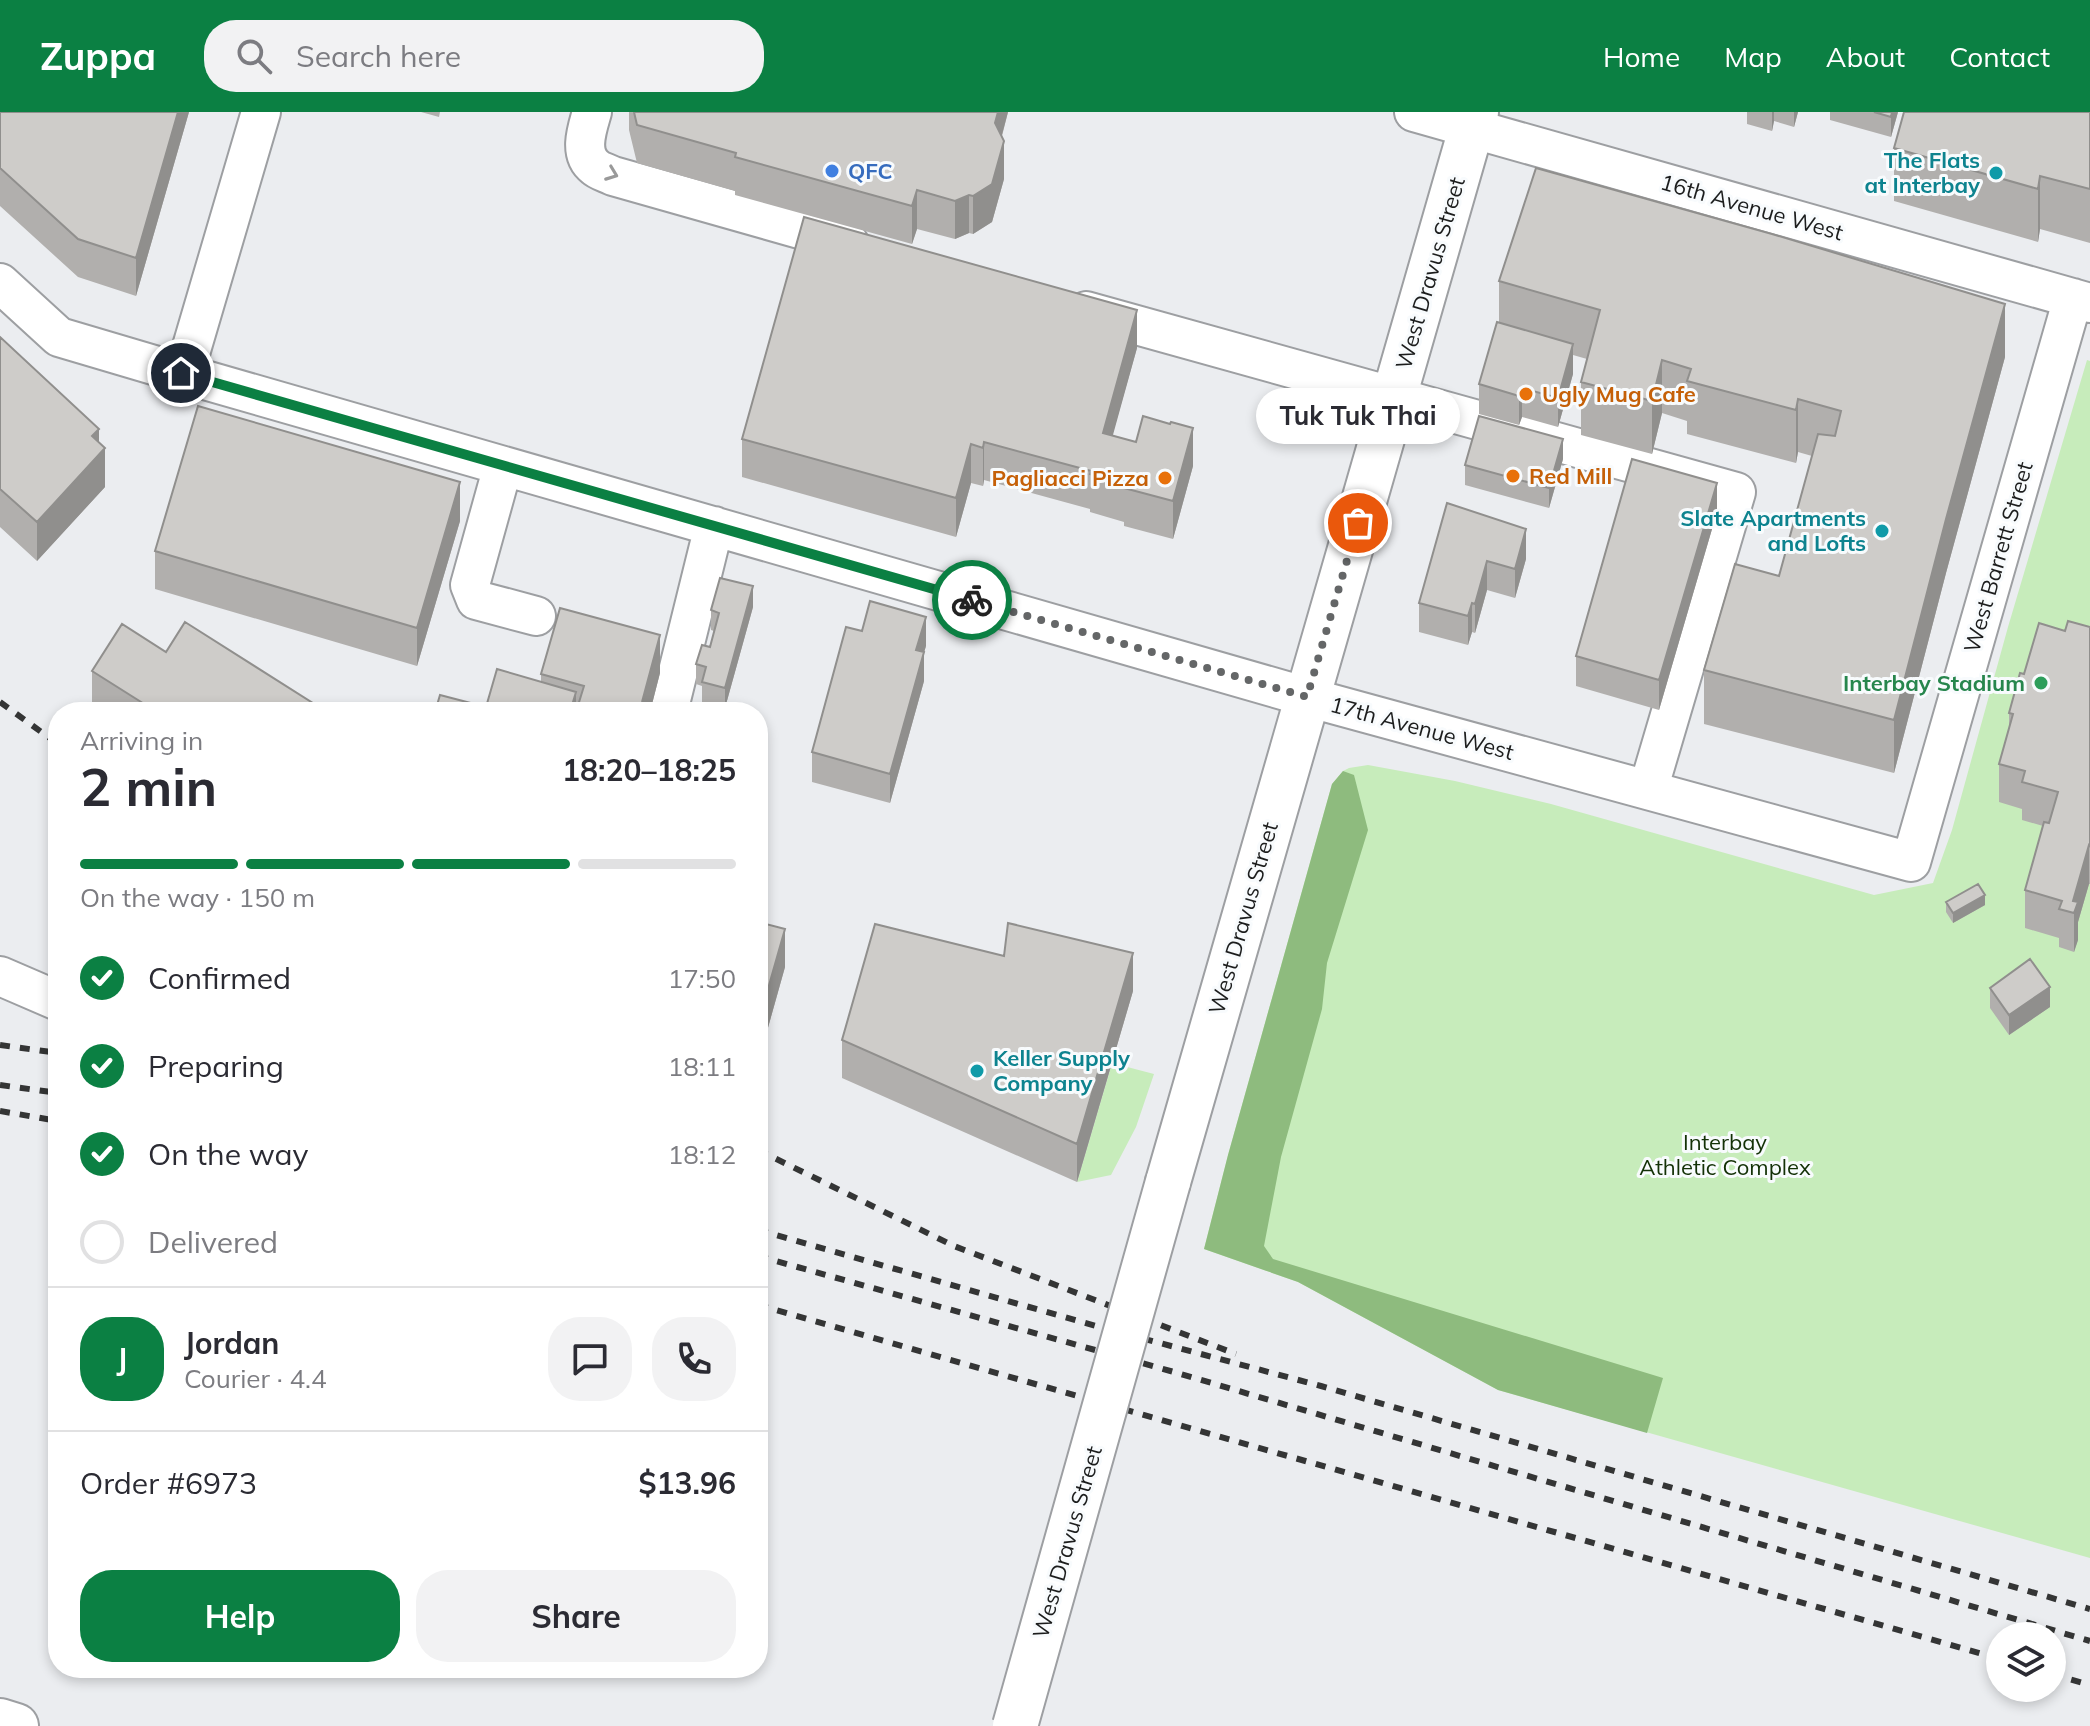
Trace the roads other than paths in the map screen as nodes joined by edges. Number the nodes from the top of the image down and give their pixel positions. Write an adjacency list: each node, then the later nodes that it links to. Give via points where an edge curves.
1 (261, 112): 9 (street)
2 (592, 112): 5 (street, one-way to 5, via 585,150 593,167)
3 (1414, 112): 4 (street, 16th Avenue West)
4 (1474, 120): 7 (street, 16th Avenue West); 10 (main road, West Dravus Street)
5 (881, 252)
6 (0, 283): 9 (street, 17th Avenue West, via 59,337)
7 (2081, 300): 17 (street, West Barrett Street)
8 (1059, 303): 10 (street)
9 (184, 374): 11 (street, 17th Avenue West)
10 (1394, 397): 14 (main road, West Dravus Street); 16 (street, via 1736,492)
11 (503, 466): 12 (street, 17th Avenue West); 13 (street, via 470,585 476,600)
12 (714, 526): 14 (street, 17th Avenue West); 15 (street)
13 (536, 616)
14 (1307, 697): 16 (street, 17th Avenue West); 22 (main road, West Dravus Street, bridge)
15 (670, 702)
16 (1648, 790): 17 (street, 17th Avenue West)
17 (1911, 862)
18 (0, 976): 19 (street)
19 (48, 997)
20 (0, 1721): 21 (main road)
21 (16, 1726)
22 (1015, 1726)

